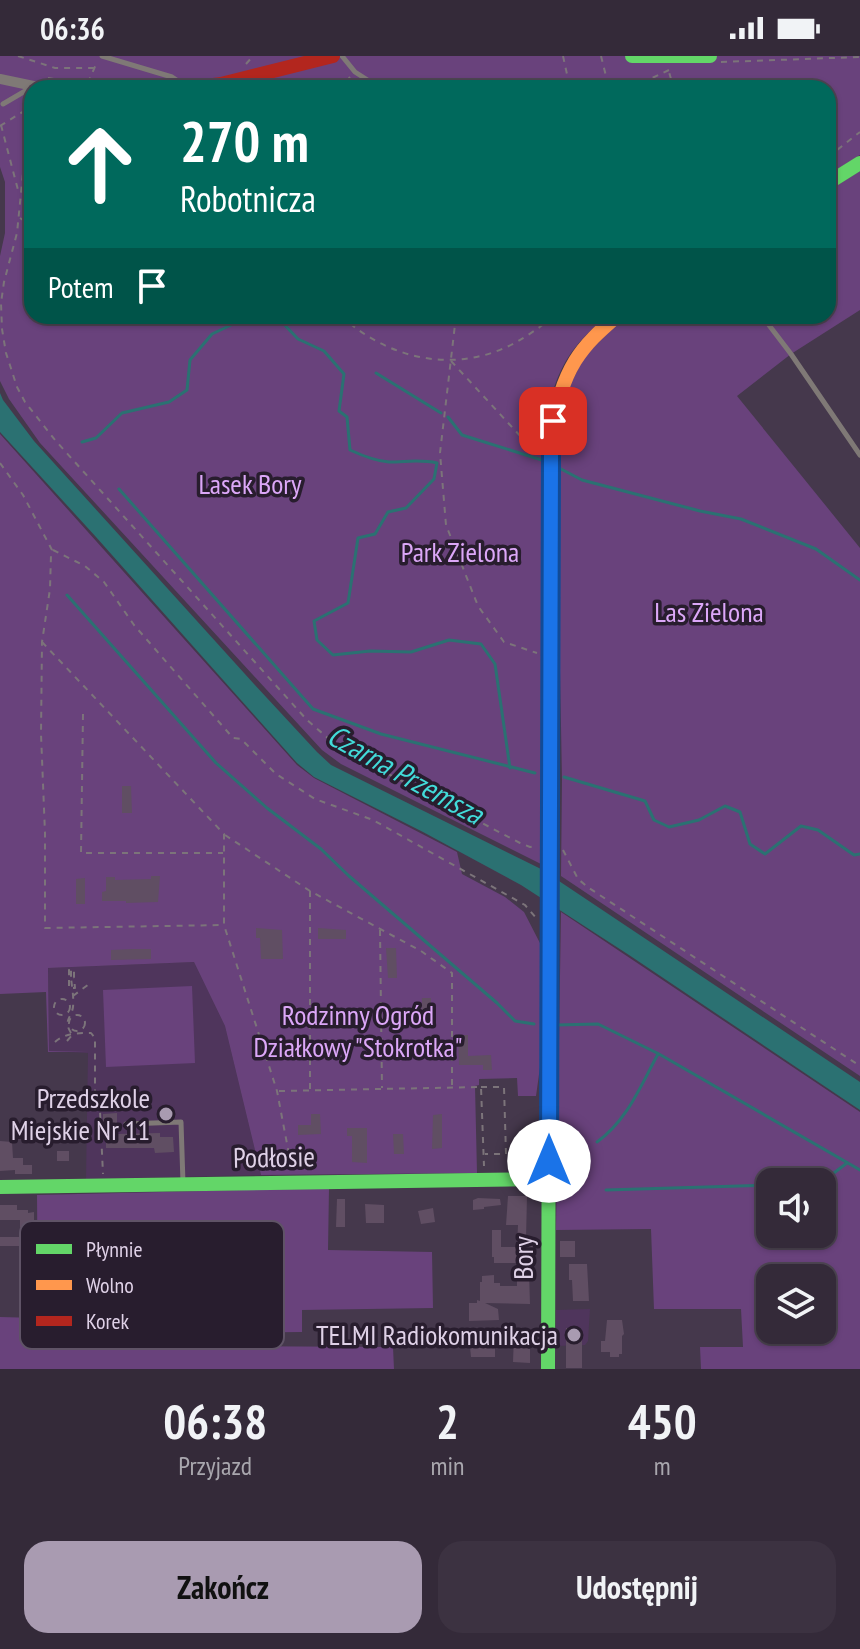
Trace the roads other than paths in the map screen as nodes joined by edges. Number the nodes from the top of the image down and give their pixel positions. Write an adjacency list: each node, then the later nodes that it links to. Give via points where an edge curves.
1 (102, 56): 8 (lane)
2 (333, 56): 9 (street)
3 (342, 56): 10 (lane)
4 (632, 56): 5 (street)
5 (680, 57): 6 (street)
6 (712, 59)
7 (0, 79): 11 (street)
8 (177, 80)
9 (252, 80)
10 (368, 80)
11 (24, 84)
12 (24, 94): 13 (lane)
13 (3, 104)
14 (860, 163): 15 (street)
15 (836, 178)
16 (607, 324): 20 (street, Bory, via 586,345 565,381 553,421)
17 (768, 324): 18 (lane)
18 (859, 450)
19 (126, 1124): 21 (lane, via 181,1122)
20 (549, 1179): 21 (street, Podłosie); 23 (street, Bory)
21 (183, 1184): 22 (street, Podłosie)
22 (0, 1187)
23 (548, 1369)

